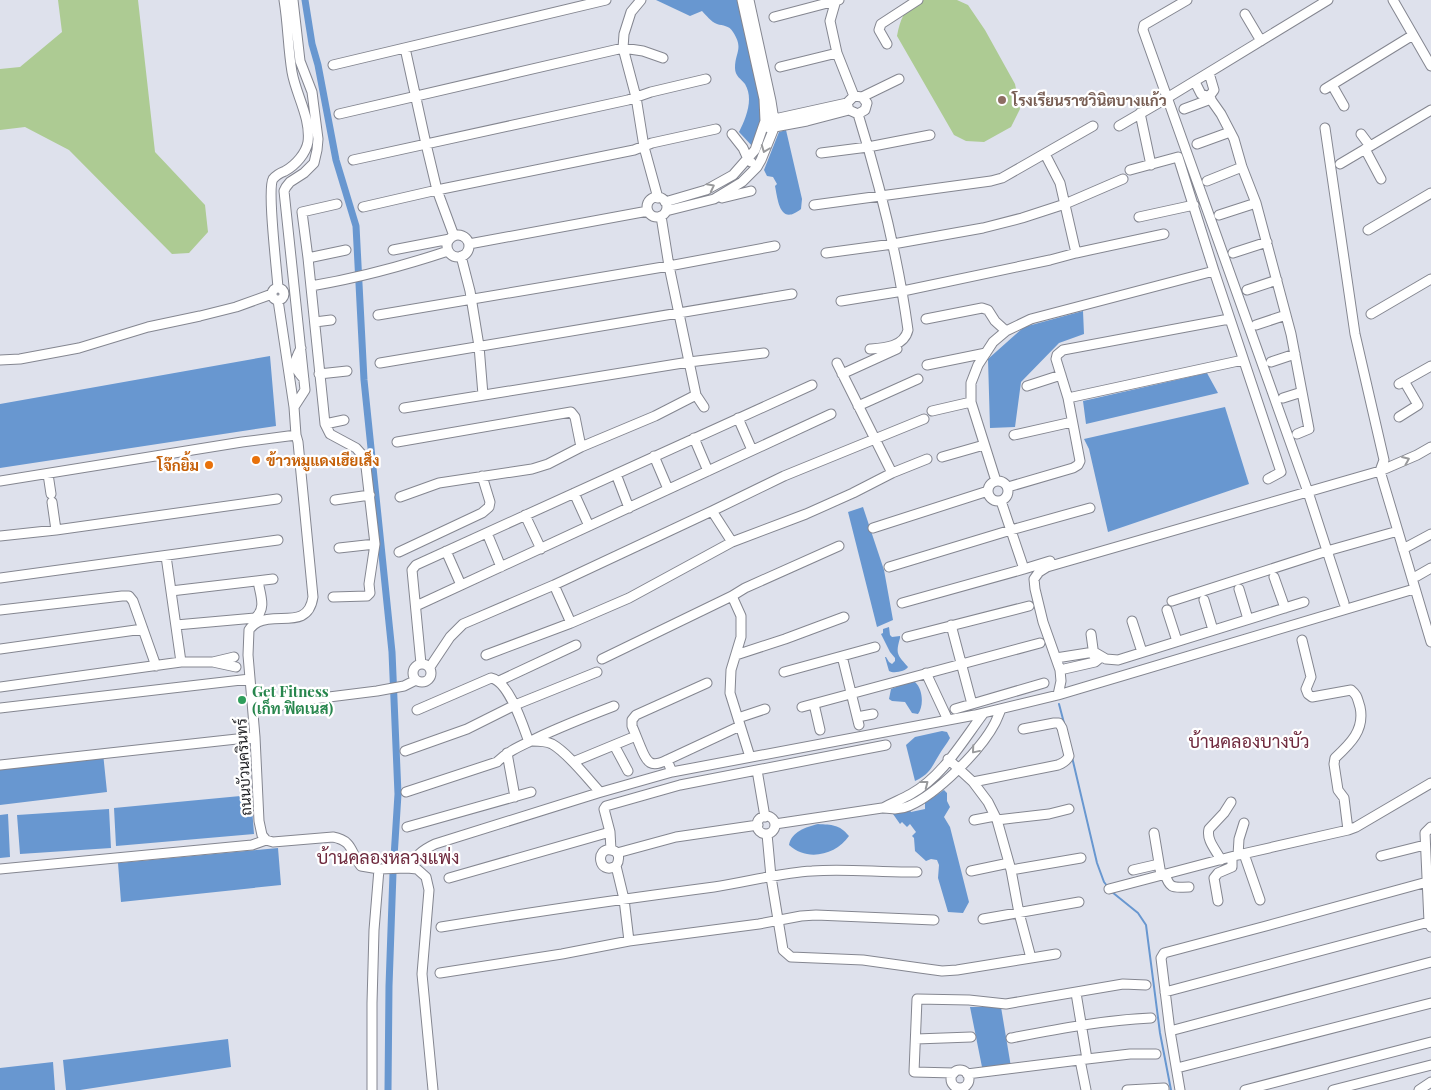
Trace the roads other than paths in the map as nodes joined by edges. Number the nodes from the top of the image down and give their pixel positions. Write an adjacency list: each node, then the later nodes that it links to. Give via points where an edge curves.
1 (284, 0): 106 (street, via 292,73 308,132 303,155 272,180)
2 (293, 0): 148 (street, via 300,61 312,92 318,139 314,163 284,191 301,347 294,360 296,370 304,379 305,390)
3 (606, 0): 18 (street)
4 (641, 0): 19 (street, via 631,12)
5 (742, 0): 12 (street)
6 (749, 0): 12 (street)
7 (918, 0): 17 (street, via 881,24 879,30)
8 (1187, 0): 32 (street, via 1144,25)
9 (1328, 0): 16 (street)
10 (1393, 0): 15 (street)
11 (837, 1): 14 (street); 20 (street, via 830,21)
12 (748, 14): 41 (street)
13 (1245, 14): 16 (street)
14 (774, 17)
15 (1413, 35): 23 (street); 34 (street, via 1329,87)
16 (1262, 41): 25 (street)
17 (886, 44)
18 (405, 48): 22 (street); 29 (street)
19 (623, 48): 21 (street); 29 (street); 31 (street)
20 (838, 53): 24 (street); 30 (street)
21 (663, 58)
22 (333, 65)
23 (1431, 66)
24 (780, 67)
25 (1210, 73): 28 (street); 33 (street, via 1214,90)
26 (706, 79): 31 (street)
27 (899, 79): 30 (street)
28 (1195, 82): 32 (street); 33 (street, via 1201,94)
29 (415, 96): 38 (street); 50 (street)
30 (858, 96): 35 (street); 39 (street, via 867,103 865,110)
31 (636, 97): 50 (street); 52 (street)
32 (1167, 98): 40 (street); 184 (street)
33 (1210, 98): 36 (street); 46 (street)
34 (1344, 106)
35 (848, 107): 39 (street); 41 (street)
36 (1184, 109)
37 (1431, 110): 54 (street)
38 (339, 114)
39 (858, 114): 53 (street)
40 (1140, 114): 43 (street); 60 (street)
41 (769, 124): 57 (street); 61 (street, one-way to 61)
42 (1093, 126): 56 (street)
43 (1119, 126)
44 (1325, 128): 173 (street, via 1355,334 1384,460)
45 (716, 129): 52 (street)
46 (1230, 132): 51 (street); 62 (street)
47 (732, 134): 57 (street)
48 (1361, 134): 54 (street)
49 (930, 135): 53 (street)
50 (426, 144): 58 (street); 69 (street)
51 (1197, 144)
52 (644, 147): 69 (street); 80 (street)
53 (868, 147): 55 (street); 72 (street)
54 (1367, 148): 59 (street); 66 (street)
55 (821, 153)
56 (1045, 154): 72 (street, via 991,182); 76 (street, via 1060,183)
57 (748, 159): 61 (street); 64 (street)
58 (353, 160)
59 (1340, 164)
60 (1151, 165): 63 (street); 78 (street, via 1178,157)
61 (757, 167): 68 (street)
62 (1242, 168): 67 (street); 74 (street)
63 (1130, 170)
64 (733, 175): 68 (street); 80 (street, one-way to 64)
65 (1123, 179): 76 (street)
66 (1381, 179)
67 (1207, 181)
68 (742, 182): 73 (street)
69 (437, 190): 79 (street); 86 (street)
70 (751, 191): 73 (street)
71 (1431, 193): 84 (street)
72 (880, 196): 77 (street); 89 (street)
73 (714, 199): 80 (street)
74 (1256, 203): 82 (street); 87 (street)
75 (337, 204): 98 (street, via 302,212)
76 (1065, 204): 89 (street, via 983,228); 96 (street)
77 (814, 205)
78 (1194, 205): 83 (street); 100 (street)
79 (363, 207)
80 (663, 207): 81 (street, via 655,217); 81 (street, via 652,199); 99 (street)
81 (648, 211): 88 (street)
82 (1219, 215)
83 (1139, 217)
84 (1368, 230)
85 (1164, 234): 96 (street)
86 (452, 237): 88 (street, via 464,237); 92 (street); 93 (street, via 447,245)
87 (1267, 242): 94 (street); 102 (street)
88 (469, 244): 97 (street)
89 (893, 244): 95 (street); 105 (street)
90 (775, 246): 99 (street)
91 (346, 250): 98 (street)
92 (394, 250)
93 (448, 251): 97 (street, via 454,256); 103 (street, via 369,275)
94 (1233, 252)
95 (826, 253)
96 (1076, 253): 105 (street)
97 (461, 256): 108 (street)
98 (308, 258): 103 (street)
99 (669, 266): 108 (street); 110 (street)
100 (1214, 271): 115 (street); 119 (street, via 1031,319)
101 (1431, 279): 111 (street)
102 (1277, 280): 104 (street); 113 (street)
103 (311, 286): 117 (street)
104 (1247, 290)
105 (903, 291): 109 (street); 122 (street, via 907,334 889,347)
106 (276, 294): 126 (street, via 79,348); 148 (street)
107 (792, 294): 110 (street)
108 (472, 299): 112 (street); 120 (street)
109 (840, 301)
110 (679, 314): 120 (street); 128 (street)
111 (1370, 314)
112 (378, 315)
113 (1286, 315): 118 (street); 125 (street)
114 (926, 319): 119 (street, via 982,308 988,310)
115 (1229, 319): 127 (street); 137 (street, via 1063,350 1056,359)
116 (331, 320): 117 (street)
117 (315, 322): 135 (street)
118 (1256, 324)
119 (1006, 331): 124 (street)
120 (479, 346): 130 (street); 142 (street)
121 (902, 346): 136 (street)
122 (870, 349)
123 (764, 353): 128 (street)
124 (986, 353): 132 (street); 146 (street, via 971,383)
125 (1295, 354): 129 (street); 141 (street)
126 (0, 360)
127 (1243, 360): 144 (street); 178 (street, via 1281,472)
128 (689, 362): 142 (street); 143 (street)
129 (1271, 362)
130 (380, 363)
131 (836, 363): 136 (street)
132 (927, 366)
133 (1431, 366): 153 (street, via 1402,383 1418,405)
134 (348, 371): 135 (street)
135 (319, 374): 158 (street)
136 (842, 374): 147 (street)
137 (1061, 374): 140 (street); 144 (street)
138 (918, 379): 147 (street)
139 (812, 385): 154 (street)
140 (1027, 386)
141 (1302, 392): 145 (street); 159 (street, via 1309,429)
142 (483, 394): 150 (street)
143 (696, 395): 149 (street); 166 (street)
144 (1068, 398): 157 (street)
145 (1283, 398)
146 (971, 402): 151 (street); 165 (street)
147 (858, 406): 163 (street)
148 (294, 407): 160 (street)
149 (704, 407)
150 (404, 408)
151 (932, 411)
152 (831, 414): 168 (street)
153 (1399, 417)
154 (738, 418): 162 (street); 168 (street)
155 (924, 419): 163 (street)
156 (344, 420): 158 (street)
157 (1072, 422): 161 (street); 181 (street, via 1080,461 1078,465)
158 (325, 424): 186 (street, via 330,434 356,448 365,458)
159 (1297, 434)
160 (296, 435): 175 (street); 261 (street, ถนนบัวนครินทร์, via 312,606 296,618 256,623 248,630)
161 (1014, 436)
162 (694, 438): 169 (street); 172 (street)
163 (875, 439): 174 (street); 193 (street, via 784,476)
164 (397, 442): 166 (street, via 571,412)
165 (984, 445): 170 (street); 180 (street)
166 (581, 447): 177 (street, via 532,469)
167 (1431, 447): 173 (street, one-way to 167)
168 (752, 450): 172 (street)
169 (654, 456): 176 (street); 182 (street)
170 (942, 457)
171 (927, 459): 174 (street)
172 (708, 471): 182 (street)
173 (1380, 471): 184 (street); 199 (street)
174 (892, 473): 204 (street, via 806,514)
175 (48, 474): 179 (street); 197 (street)
176 (616, 474): 185 (street); 191 (street)
177 (482, 476): 187 (street, via 440,483); 212 (street, via 489,507)
178 (1268, 479)
179 (0, 481)
180 (996, 481): 181 (street, via 1004,482); 183 (street, via 989,486)
181 (1008, 487): 190 (street, via 1006,498)
182 (668, 490): 191 (street)
183 (988, 492): 190 (street, via 990,497); 196 (street)
184 (1308, 492): 213 (street); 264 (street, via 1047,567 1039,572 1034,579 1035,589)
185 (574, 493): 194 (street); 195 (street)
186 (370, 495): 189 (street); 205 (street)
187 (400, 497)
188 (277, 499): 197 (street)
189 (335, 500)
190 (1001, 501): 198 (street)
191 (629, 508): 195 (street)
192 (1090, 508): 198 (street)
193 (712, 512): 204 (street); 225 (street)
194 (525, 515): 200 (street); 209 (street)
195 (589, 526): 209 (street)
196 (873, 528)
197 (56, 530): 202 (street)
198 (1011, 530): 216 (street); 217 (street)
199 (1398, 531): 210 (street); 213 (street)
200 (486, 533): 211 (street); 215 (street)
201 (1431, 534): 210 (street)
202 (0, 536)
203 (278, 540): 214 (street)
204 (732, 542): 244 (street, via 629,598)
205 (375, 544): 207 (street); 230 (street, via 370,593 367,596)
206 (840, 546): 229 (street)
207 (338, 548)
208 (1098, 548): 217 (street)
209 (541, 549): 215 (street)
210 (1403, 550): 227 (street)
211 (446, 551): 224 (street); 236 (street, via 413,568)
212 (400, 552)
213 (1327, 552): 232 (street); 234 (street)
214 (166, 556): 220 (street); 228 (street)
215 (501, 567): 224 (street)
216 (888, 567)
217 (1024, 568): 235 (street)
218 (1431, 568): 219 (street)
219 (1417, 576)
220 (0, 578)
221 (273, 578): 223 (street)
222 (1274, 578): 238 (street)
223 (258, 581): 228 (street); 245 (street, via 263,609 255,618)
224 (462, 585): 236 (street)
225 (554, 585): 244 (street); 269 (street, via 463,624)
226 (1239, 589): 242 (street)
227 (1414, 589): 253 (street); 283 (street)
228 (171, 591): 245 (street)
229 (732, 596): 260 (street, via 741,616 741,637); 265 (street)
230 (333, 597)
231 (1204, 600): 248 (street)
232 (1172, 601)
233 (1304, 602): 238 (street)
234 (1344, 602)
235 (902, 603)
236 (416, 606): 269 (street)
237 (1029, 606): 246 (street)
238 (1284, 608): 242 (street)
239 (0, 610): 247 (street, via 129,596)
240 (1167, 610): 252 (street)
241 (844, 618): 260 (street)
242 (1248, 619): 248 (street)
243 (1132, 621): 258 (street)
244 (571, 623): 259 (street)
245 (176, 626): 266 (street)
246 (951, 626): 250 (street); 268 (street)
247 (143, 629): 257 (street); 270 (street)
248 (1213, 630): 252 (street)
249 (1091, 634): 263 (street)
250 (907, 637)
251 (1302, 640): 334 (street, via 1311,677 1306,689 1308,694 1312,697 1351,690 1357,695 1362,716 1359,727 1354,738 1335,758 1334,764 1338,790 1344,798)
252 (1177, 641): 258 (street)
253 (1431, 642)
254 (1040, 643): 268 (street)
255 (576, 645): 278 (street)
256 (875, 647): 262 (street)
257 (0, 649)
258 (1142, 652): 263 (street, via 1114,660)
259 (486, 655)
260 (736, 655): 298 (street, via 731,670 730,694)
261 (241, 656): 267 (street); 271 (street, ถนนบัวนครินทร์)
262 (842, 656): 274 (street); 282 (street)
263 (1096, 657): 264 (street); 272 (street)
264 (1056, 658): 272 (street)
265 (602, 659)
266 (181, 662): 267 (street); 270 (street)
267 (213, 662): 271 (street)
268 (961, 664): 275 (street); 285 (street)
269 (426, 665): 277 (street, via 416,666 413,670); 277 (street, via 432,673 430,677 423,682)
270 (156, 666): 281 (street)
271 (242, 667): 276 (street, ถนนบัวนครินทร์)
272 (1060, 670): 283 (street)
273 (597, 672): 286 (street)
274 (784, 672)
275 (926, 673): 282 (street); 297 (street)
276 (250, 679): 287 (street, ถนนบัวนครินทร์); 290 (street)
277 (416, 680): 287 (street, via 404,686 377,691 289,702 271,700)
278 (499, 681): 286 (street); 294 (street, via 491,678)
279 (707, 683): 310 (street, via 636,715 632,720 645,759 653,764)
280 (1044, 684): 285 (street)
281 (0, 687)
282 (851, 693): 284 (street); 295 (street, via 858,721)
283 (1058, 695): 293 (street)
284 (814, 704): 289 (street); 300 (street)
285 (972, 704): 292 (street)
286 (515, 705): 303 (street); 306 (street, via 467,729)
287 (253, 706): 301 (street, ถนนบัวนครินทร์)
288 (614, 706): 303 (street)
289 (802, 707)
290 (0, 708)
291 (765, 709): 298 (street)
292 (955, 709)
293 (1001, 709): 296 (street); 313 (street, one-way to 313, via 983,741)
294 (417, 710)
295 (873, 714)
296 (983, 714): 297 (street); 309 (street)
297 (948, 720): 308 (street)
298 (739, 722): 308 (street); 310 (street)
299 (1023, 729): 317 (street, via 1059,724 1068,759 1058,765)
300 (820, 730)
301 (255, 737): 312 (street); 338 (street, ถนนบัวนครินทร์, via 259,821)
302 (631, 738): 304 (street)
303 (529, 742): 307 (street); 311 (street, via 551,744)
304 (614, 745): 311 (street); 315 (street)
305 (886, 745): 314 (street)
306 (404, 751)
307 (507, 753): 319 (street, via 498,762); 322 (street)
308 (750, 756): 316 (street)
309 (948, 759): 313 (street); 324 (street, one-way to 309, via 930,781)
310 (667, 760): 316 (street)
311 (573, 762): 321 (street)
312 (0, 765)
313 (958, 768): 317 (street); 324 (street, via 950,778 908,807 896,810)
314 (757, 770): 326 (street); 335 (street, via 680,785 606,806)
315 (628, 771)
316 (672, 772): 321 (street)
317 (973, 782): 327 (street)
318 (1431, 783): 334 (street)
319 (406, 792)
320 (530, 792): 322 (street)
321 (600, 792): 348 (street, via 436,844 424,849)
322 (515, 796): 332 (street)
323 (1231, 802): 344 (street, via 1208,832)
324 (882, 808): 330 (street)
325 (1070, 809): 327 (street)
326 (764, 817): 330 (street); 331 (street)
327 (996, 818): 328 (street); 347 (street)
328 (974, 820)
329 (1244, 822): 341 (street)
330 (775, 824): 337 (street, via 772,832)
331 (758, 826): 337 (street, via 759,831); 340 (street, via 676,837)
332 (407, 827)
333 (1431, 827): 339 (street, via 1425,834)
334 (1348, 830): 341 (street)
335 (610, 832): 340 (street); 356 (street)
336 (1154, 833): 345 (street)
337 (767, 834): 355 (street)
338 (266, 840): 349 (street, via 252,845); 350 (street, via 341,839 352,849 361,866)
339 (1425, 845): 342 (street); 357 (street)
340 (614, 851): 346 (street, via 619,856); 346 (street, via 603,852 600,861 607,868)
341 (1238, 855): 344 (street); 361 (street); 362 (street, via 1232,867 1214,878)
342 (1381, 856)
343 (1081, 858): 347 (street)
344 (1221, 860): 354 (street)
345 (1159, 864): 352 (street); 354 (street)
346 (616, 866): 360 (street)
347 (1010, 866): 351 (street); 364 (street)
348 (403, 868): 350 (street); 395 (street, via 417,869 426,876 429,890 422,974)
349 (0, 869)
350 (382, 869): 394 (street, via 374,930)
351 (971, 870)
352 (1132, 870)
353 (918, 872): 355 (street, via 811,870)
354 (1163, 874): 358 (street, via 1170,886); 359 (street)
355 (771, 877): 360 (street); 365 (street)
356 (450, 878)
357 (1427, 882): 368 (street); 376 (street, via 1164,953 1161,958)
358 (1189, 887)
359 (1109, 888)
360 (624, 899): 369 (street); 370 (street)
361 (1260, 900)
362 (1218, 901)
363 (1079, 902): 364 (street)
364 (1019, 913): 366 (street); 372 (street)
365 (778, 919): 367 (street, via 816,915); 370 (street); 372 (street, via 783,950 791,957 862,960 942,971)
366 (983, 919)
367 (934, 920)
368 (1430, 925): 376 (street)
369 (441, 927)
370 (629, 941): 374 (street)
371 (1056, 954): 372 (street)
372 (1031, 958)
373 (1431, 962): 381 (street)
374 (440, 973)
375 (1146, 985): 377 (street, via 1123,984)
376 (1165, 992): 381 (street)
377 (1076, 993): 380 (street); 384 (street, via 1006,1004 917,999)
378 (1431, 1003): 389 (street)
379 (1151, 1018): 380 (street)
380 (1082, 1025): 383 (street); 387 (street)
381 (1170, 1031): 389 (street)
382 (971, 1037): 384 (street)
383 (1011, 1038)
384 (916, 1039): 390 (street, via 914,1072)
385 (1431, 1042): 401 (street)
386 (1156, 1054): 387 (street)
387 (1084, 1060): 391 (street); 396 (street)
388 (1431, 1065): 402 (street)
389 (1177, 1068): 400 (street)
390 (954, 1072): 391 (street, via 960,1070); 393 (street, via 951,1082)
391 (967, 1074): 393 (street, via 967,1083)
392 (1431, 1082): 403 (street)
393 (956, 1088)
394 (372, 1090)
395 (433, 1090)
396 (1086, 1090)
397 (1127, 1090): 398 (street)
398 (1131, 1090): 399 (street)
399 (1164, 1090)
400 (1180, 1090)
401 (1245, 1090)
402 (1333, 1090)
403 (1419, 1090)

